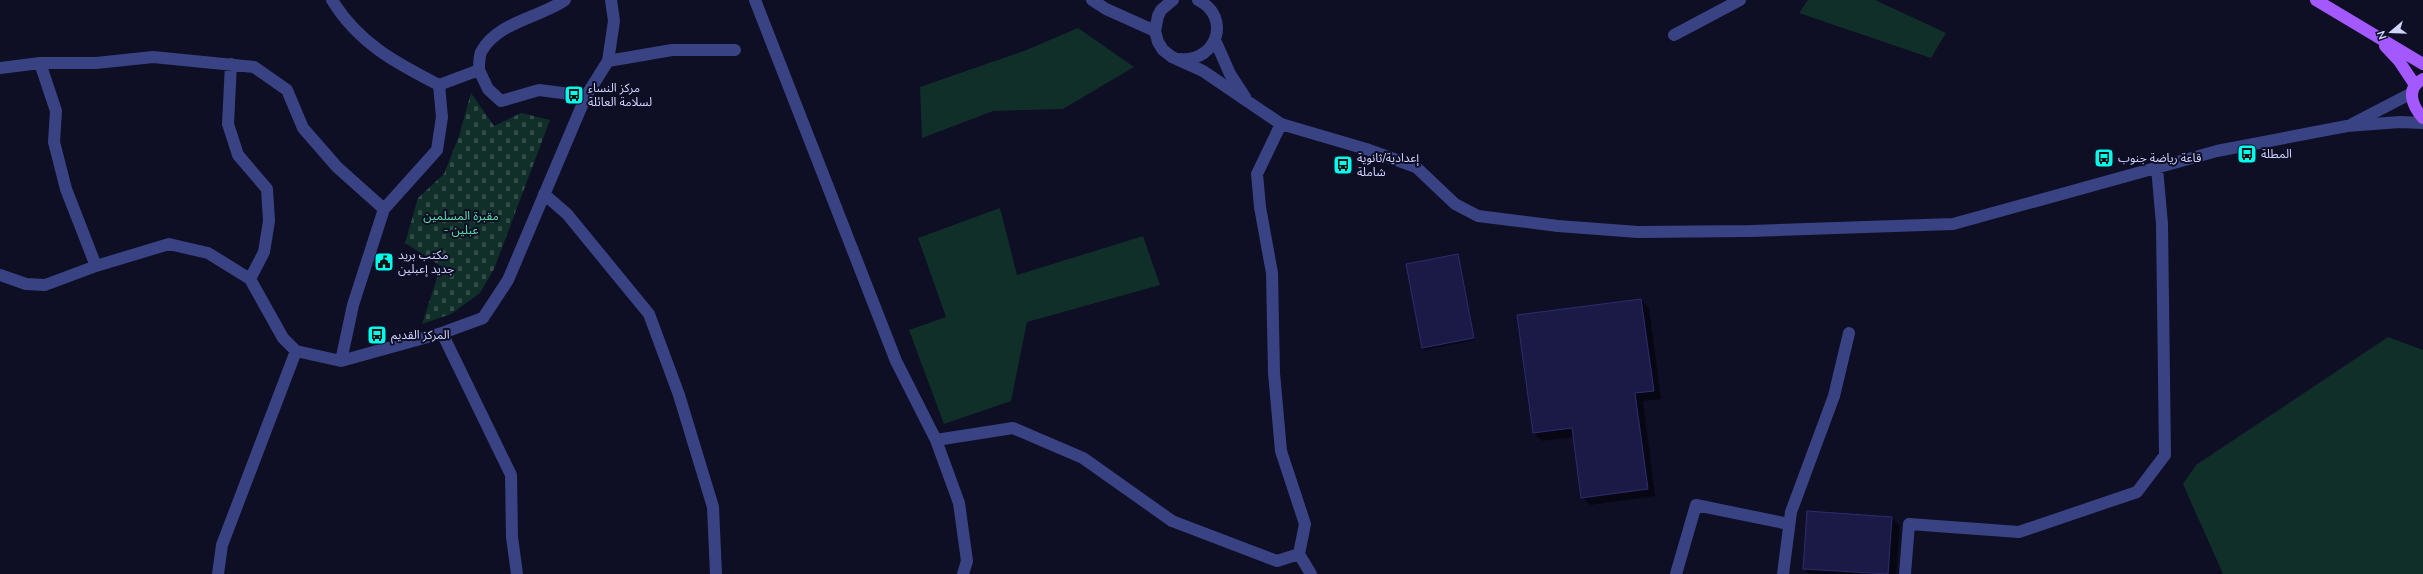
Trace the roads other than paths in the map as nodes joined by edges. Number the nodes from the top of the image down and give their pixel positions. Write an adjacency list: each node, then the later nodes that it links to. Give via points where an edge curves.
1 (332, 0): 22 (street, via 343,18 386,58)
2 (565, 0): 21 (street, via 501,31 481,52)
3 (611, 0): 16 (street, via 614,21)
4 (756, 0): 40 (street, via 896,361)
5 (1092, 0): 10 (street)
6 (1173, 0): 10 (street, via 1161,10)
7 (1198, 0): 13 (street, via 1214,14 1217,24)
8 (1740, 0): 12 (street)
9 (2316, 0): 11 (main road)
10 (1155, 31): 15 (street, via 1163,50)
11 (2373, 34): 19 (main road); 23 (main road, via 2399,61)
12 (1674, 35)
13 (1215, 40): 15 (street, via 1209,50 1198,58); 25 (street, via 1230,74)
14 (735, 50): 16 (street, via 672,50)
15 (1179, 59): 25 (street, via 1203,71)
16 (608, 61): 24 (street)
17 (40, 63): 18 (street, via 96,63 152,57); 20 (street); 33 (street, via 56,111 54,142 66,189)
18 (231, 64): 32 (street, via 254,67 287,90 303,128 337,167); 35 (street, via 228,124 238,155 267,189 269,221 264,252)
19 (2423, 64)
20 (0, 68)
21 (479, 70): 22 (street); 24 (street, via 488,89 501,101 539,90)
22 (439, 85): 32 (street, via 442,117 437,150)
23 (2417, 86): 26 (main road, via 2411,101); 29 (street)
24 (586, 96): 31 (street)
25 (1248, 102): 28 (street)
26 (2423, 118)
27 (2423, 123): 29 (street)
28 (1281, 124): 30 (street, via 1416,167 1455,204 1478,216 1638,232 1953,224); 42 (street, via 1257,174 1272,273 1274,373 1281,451 1305,524)
29 (2347, 126): 30 (street, via 2217,151)
30 (2157, 168): 50 (street, via 2162,224 2165,455 2137,492 2019,532 1909,524)
31 (544, 194): 36 (street, via 508,280 483,318); 45 (street, via 566,214 650,314 679,395 713,507)
32 (384, 209): 39 (street, via 353,305)
33 (96, 266): 34 (street, via 45,285 26,284); 35 (street, via 169,244 208,253)
34 (0, 275)
35 (250, 279): 38 (street, via 283,338)
36 (442, 333): 39 (street); 44 (street, via 510,475 512,536)
37 (1850, 333): 41 (street, via 1834,396 1791,512)
38 (296, 351): 39 (street); 43 (street, via 222,545)
39 (341, 361)
40 (936, 440): 42 (street, via 1013,428 1083,458 1172,521 1277,561); 46 (street, via 959,503 967,561)
41 (1789, 524): 48 (street, via 1696,505); 49 (street)
42 (1299, 554): 47 (street)
43 (218, 574)
44 (517, 574)
45 (716, 574)
46 (963, 574)
47 (1311, 574)
48 (1676, 574)
49 (1783, 574)
50 (1905, 574)

